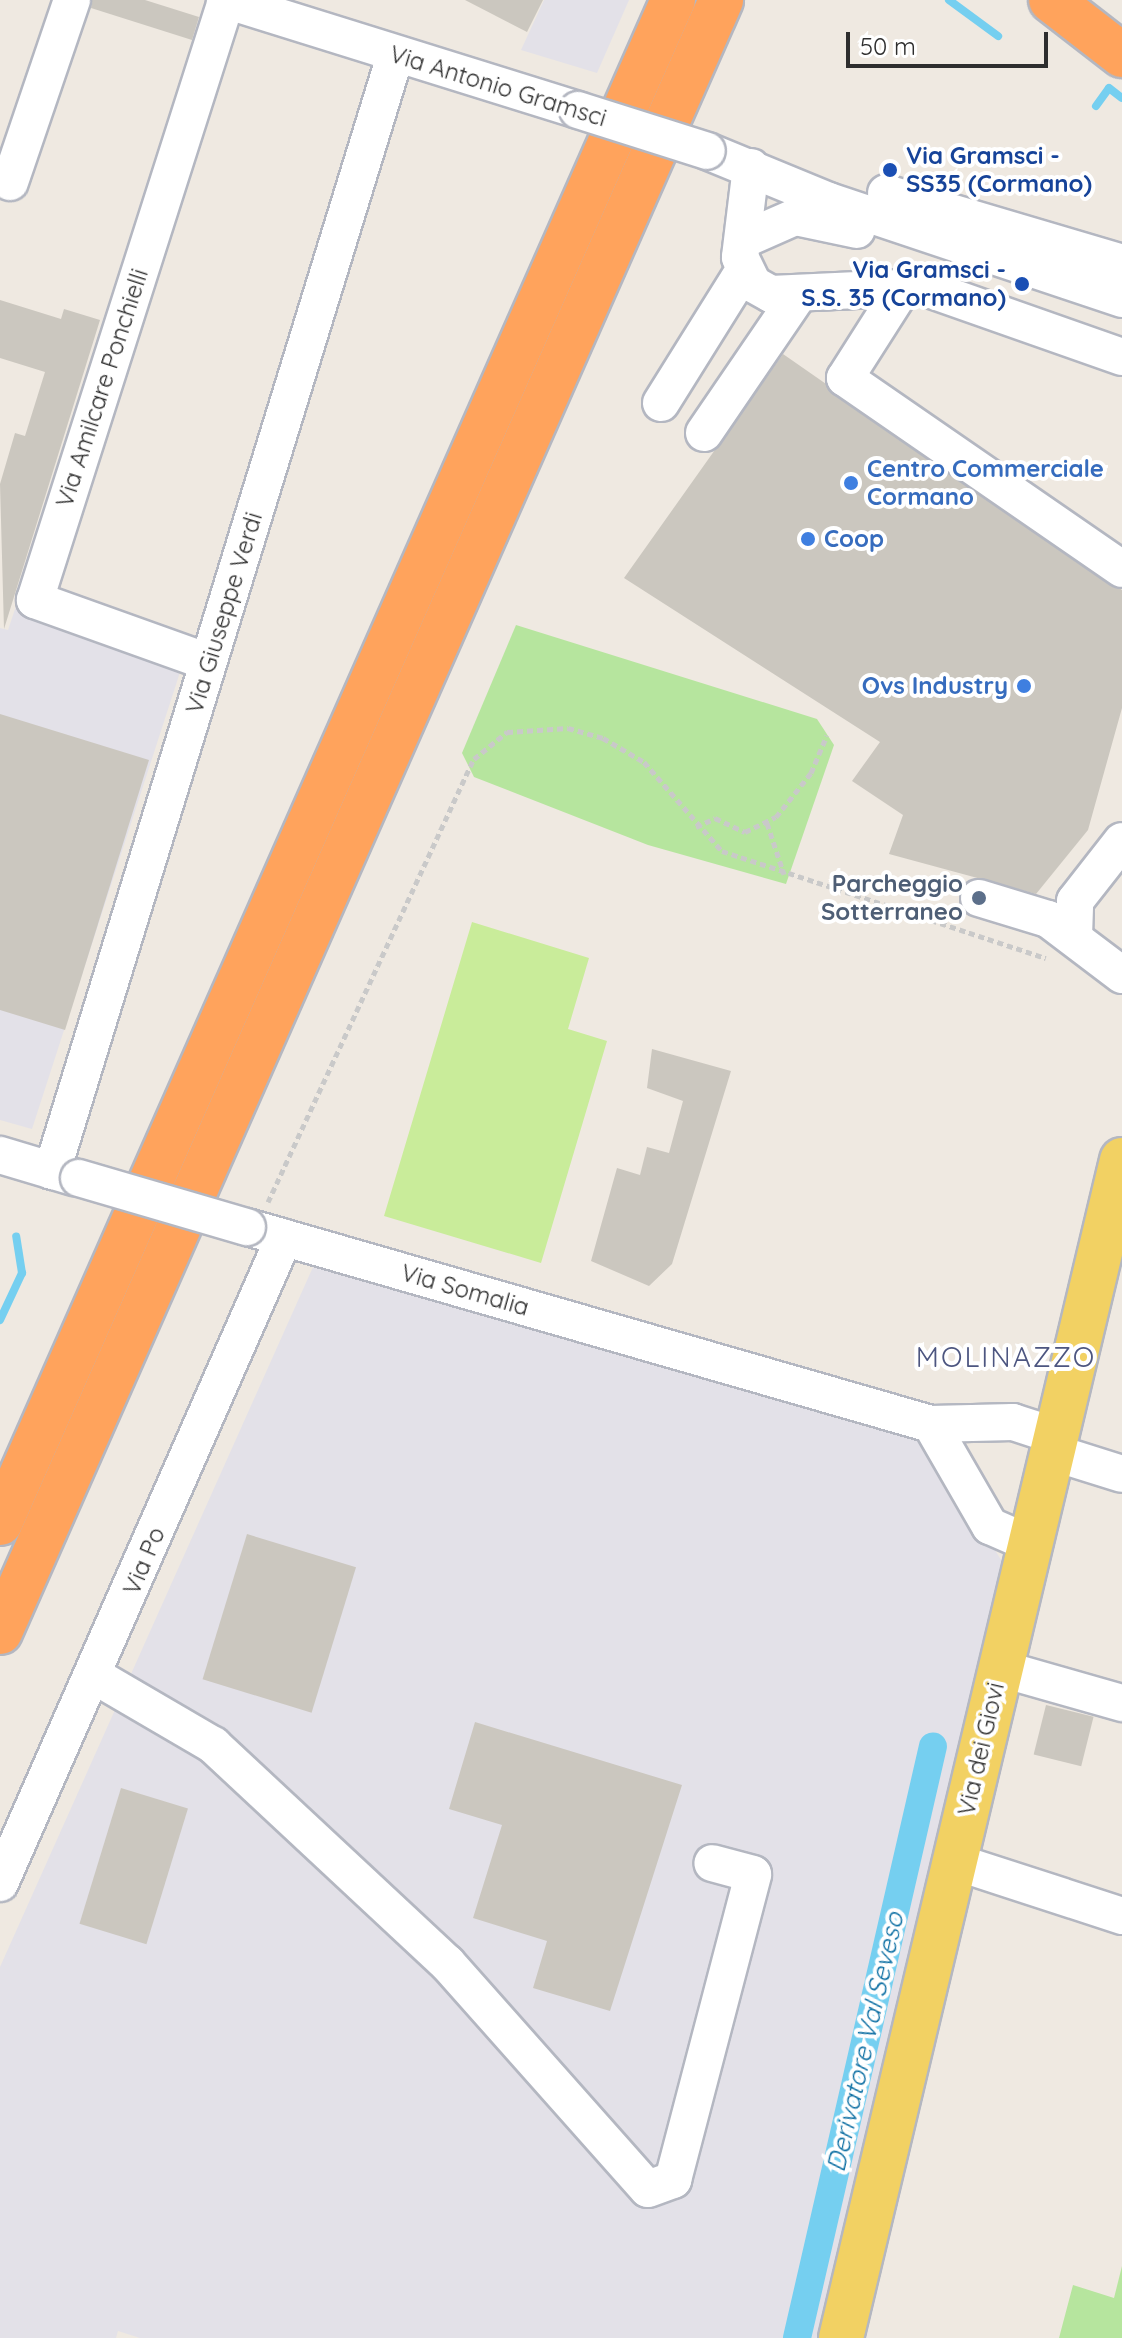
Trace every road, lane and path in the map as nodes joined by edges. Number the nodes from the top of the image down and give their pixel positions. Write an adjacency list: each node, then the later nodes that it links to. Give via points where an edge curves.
1 (72, 0): 9 (street)
2 (673, 0): 38 (highway)
3 (721, 0): 40 (highway)
4 (1051, 0): 6 (highway)
5 (241, 3): 7 (street, Via Antonio Gramsci); 20 (street, Via Amilcare Ponchielli, via 35,600)
6 (1122, 55)
7 (395, 56): 8 (street, Via Antonio Gramsci, bridge); 20 (street, Via Giuseppe Verdi)
8 (761, 170): 10 (street, Via Antonio Gramsci, via 829,201); 11 (street, via 742,209); 12 (street, Via Antonio Gramsci, via 836,178)
9 (10, 182)
10 (971, 249): 11 (street, via 937,251 795,217); 15 (street, Via Antonio Gramsci)
11 (744, 256): 14 (street, via 771,294); 17 (street)
12 (1122, 263)
13 (903, 287): 14 (street); 16 (street, via 1011,314); 19 (street, via 845,378)
14 (796, 298): 18 (street)
15 (1122, 299)
16 (1122, 357)
17 (661, 403)
18 (704, 433)
19 (1122, 569)
20 (208, 662): 32 (street, Via Giuseppe Verdi)
21 (827, 735): 22 (path, via 796,796)
22 (767, 823): 23 (path, via 745,832 715,818); 25 (path)
23 (696, 827): 25 (path, via 722,851); 33 (path, via 644,762 603,738 537,729 507,732 483,746)
24 (1122, 841): 28 (street, via 1075,901)
25 (785, 875): 28 (path)
26 (979, 898): 28 (street, via 1048,919)
27 (1122, 940): 28 (street)
28 (1063, 948): 29 (street)
29 (1122, 975)
30 (0, 1155): 32 (street, Via Somalia)
31 (1122, 1160): 36 (main road, Via dei Giovi)
32 (66, 1174): 33 (street, Via Somalia, bridge)
33 (258, 1214): 34 (street, Via Somalia)
34 (284, 1238): 35 (street, Via Somalia); 42 (street, Via Po)
35 (931, 1424): 36 (street, Via Somalia, via 1013,1422); 39 (street, via 990,1526)
36 (1054, 1444): 37 (street, Via Somalia); 39 (main road, Via dei Giovi)
37 (1122, 1474)
38 (0, 1523)
39 (1029, 1543): 41 (main road, Via dei Giovi)
40 (0, 1632)
41 (999, 1668): 43 (street); 44 (main road, Via dei Giovi)
42 (95, 1676): 45 (street, via 213,1745 447,1963 648,2189 673,2180 753,1874); 46 (street, Via Po)
43 (1122, 1703)
44 (956, 1862): 47 (street); 48 (main road, Via dei Giovi)
45 (712, 1863)
46 (0, 1883)
47 (1122, 1916)
48 (841, 2338)

